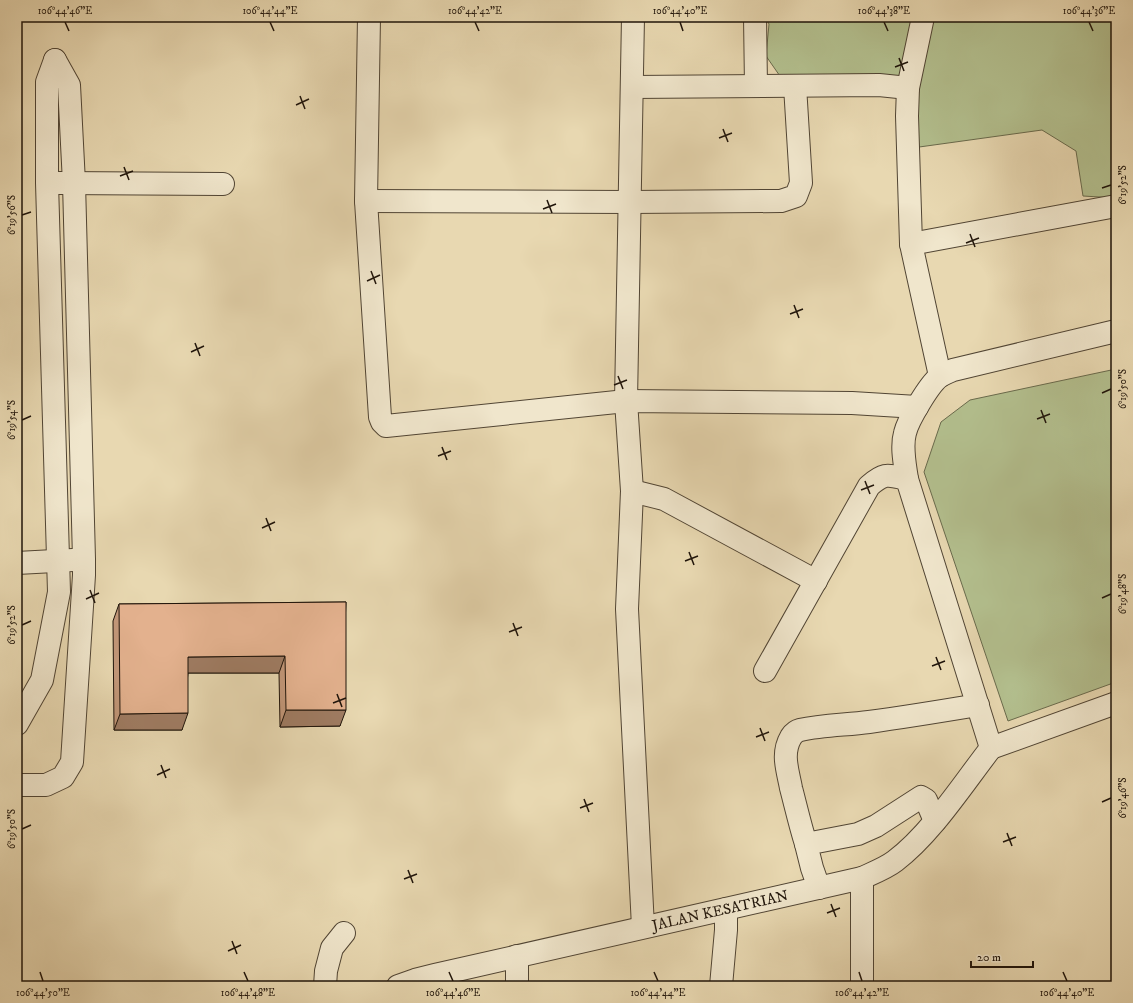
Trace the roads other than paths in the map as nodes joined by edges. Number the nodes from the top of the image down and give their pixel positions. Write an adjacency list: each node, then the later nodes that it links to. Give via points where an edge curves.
1 (369, 17): 12 (street)
2 (633, 17): 7 (street)
3 (755, 17): 5 (street)
4 (923, 17): 8 (street)
5 (756, 86): 6 (street); 7 (street)
6 (795, 86): 8 (street, via 879,85); 13 (street, via 801,183 796,196 781,201)
7 (632, 88): 13 (street)
8 (908, 88): 15 (street, via 906,116)
9 (47, 183): 10 (street); 10 (street, via 47,82 55,60 69,85); 17 (street)
10 (74, 183): 11 (street); 16 (street)
11 (223, 184)
12 (366, 201): 13 (street); 20 (street, via 380,417 386,426)
13 (629, 202): 20 (street)
14 (1116, 206): 15 (street)
15 (912, 244): 19 (street)
16 (77, 326): 17 (street); 24 (street)
17 (50, 328): 25 (street)
18 (1116, 331): 19 (street, via 953,370)
19 (940, 376): 21 (street)
20 (626, 401): 21 (street, via 852,403); 23 (street)
21 (917, 407): 22 (street, via 905,433)
22 (907, 480): 27 (street, via 888,475 869,486); 30 (street)
23 (632, 491): 27 (street, via 664,499); 39 (street, via 627,608)
24 (84, 559): 25 (street); 33 (street, via 72,762 64,777 46,785)
25 (58, 560): 26 (street); 31 (street, via 59,592 42,680)
26 (17, 562)
27 (816, 581): 28 (street)
28 (765, 671)
29 (1116, 703): 32 (street)
30 (978, 705): 32 (street); 35 (street, via 795,732 788,743 786,766)
31 (17, 724)
32 (991, 748): 34 (street, JALAN KESATRIAN)
33 (17, 785)
34 (935, 821): 35 (street, via 926,800 920,797 876,826 858,834); 36 (street, JALAN KESATRIAN, via 916,843 894,862)
35 (806, 844): 37 (street)
36 (862, 878): 37 (street, JALAN KESATRIAN); 46 (street)
37 (819, 888): 38 (street, JALAN KESATRIAN)
38 (726, 909): 39 (street, JALAN KESATRIAN); 45 (street)
39 (643, 927): 41 (street, JALAN KESATRIAN)
40 (344, 933): 42 (street, via 332,948)
41 (517, 956): 43 (street, JALAN KESATRIAN); 44 (street)
42 (325, 986)
43 (398, 986)
44 (517, 986)
45 (721, 986)
46 (862, 986)

